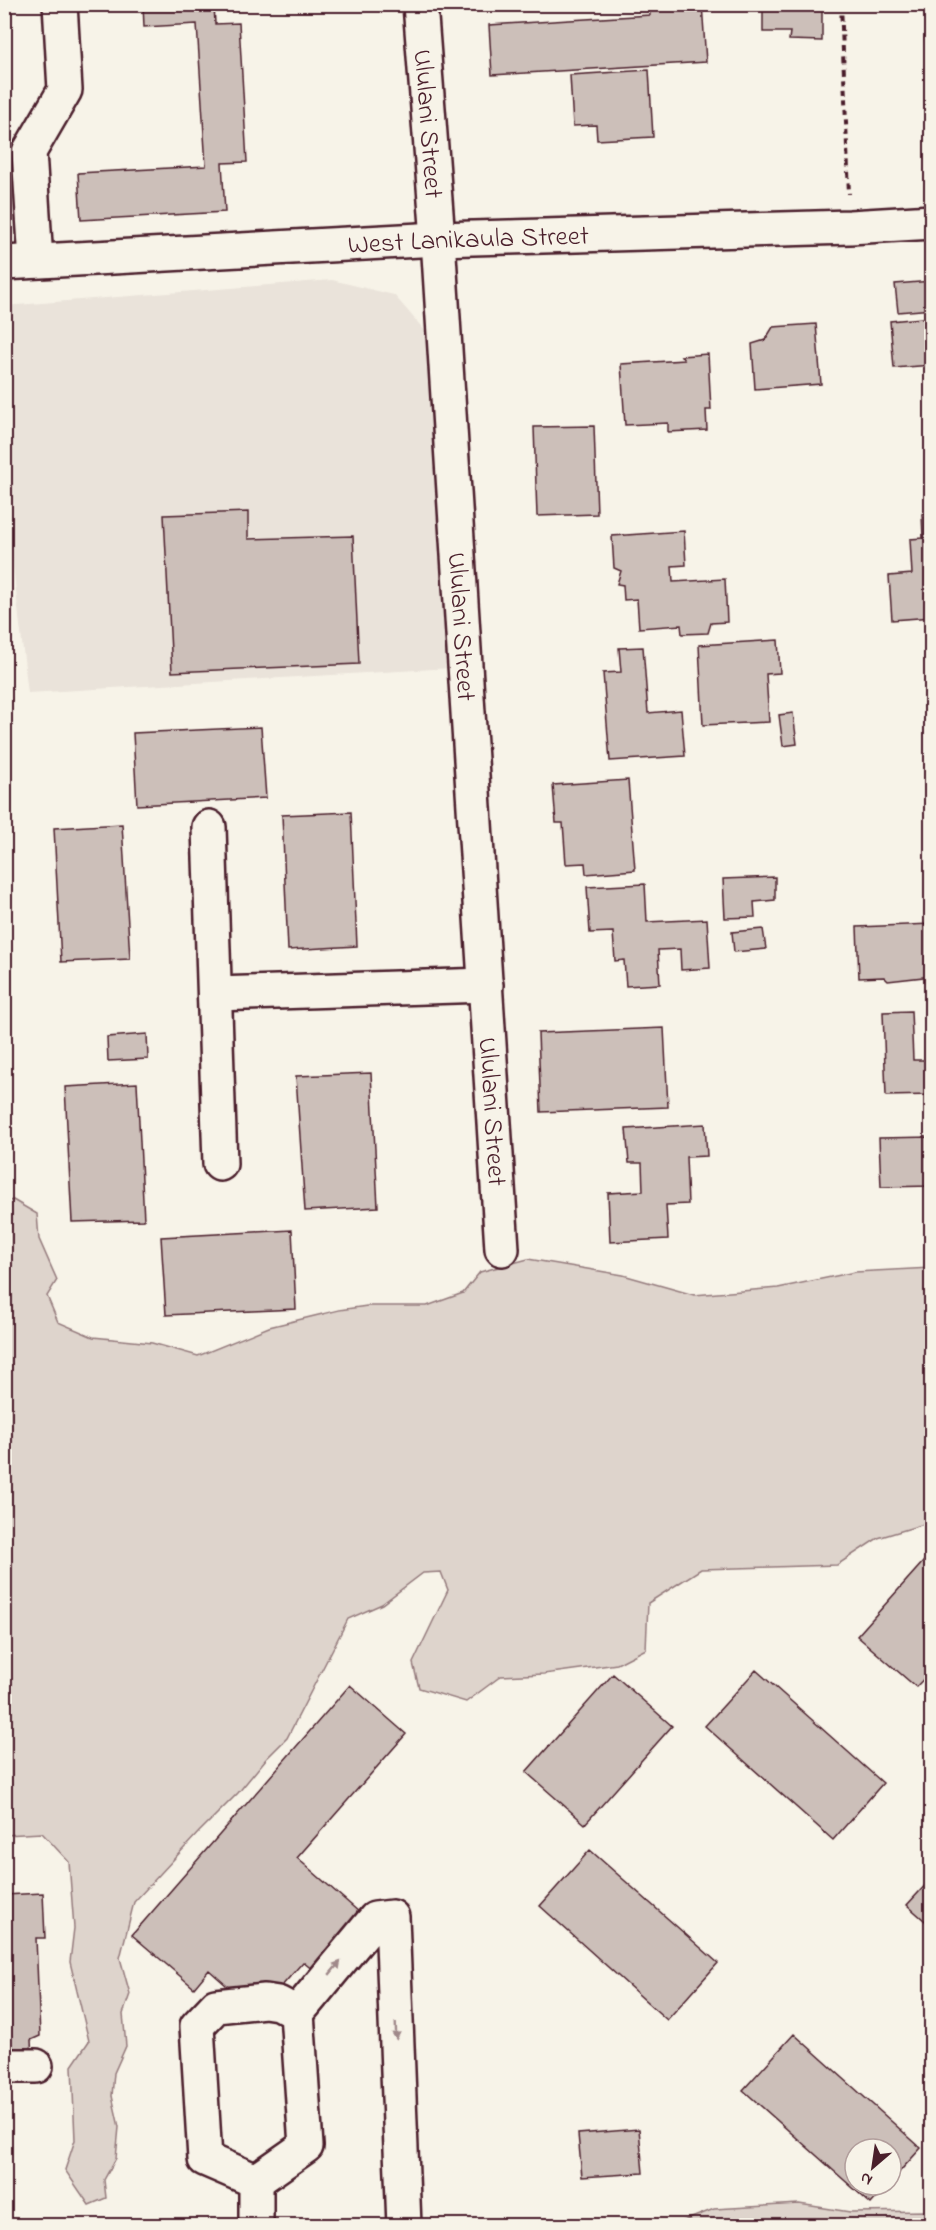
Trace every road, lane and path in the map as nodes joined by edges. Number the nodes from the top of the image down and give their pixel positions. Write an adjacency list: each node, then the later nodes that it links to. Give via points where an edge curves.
1 (60, 4): 7 (street, via 65,90 29,152)
2 (420, 4): 6 (street, Ululani Street)
3 (841, 4): 5 (path)
4 (932, 222): 5 (street, West Lanikaula Street)
5 (850, 227): 6 (street, West Lanikaula Street)
6 (438, 239): 7 (street, West Lanikaula Street); 9 (street, Ululani Street)
7 (20, 262)
8 (209, 827): 10 (street)
9 (486, 985): 10 (street); 12 (street, Ululani Street)
10 (215, 994): 11 (street)
11 (220, 1164)
12 (502, 1249)
13 (297, 2013): 14 (street, via 306,2146); 14 (street, via 278,2003 233,2003 216,2006 197,2026 206,2159); 16 (street, one-way to 16, via 375,1919 392,1917)
14 (256, 2181): 15 (street)
15 (256, 2226)
16 (404, 2226)

